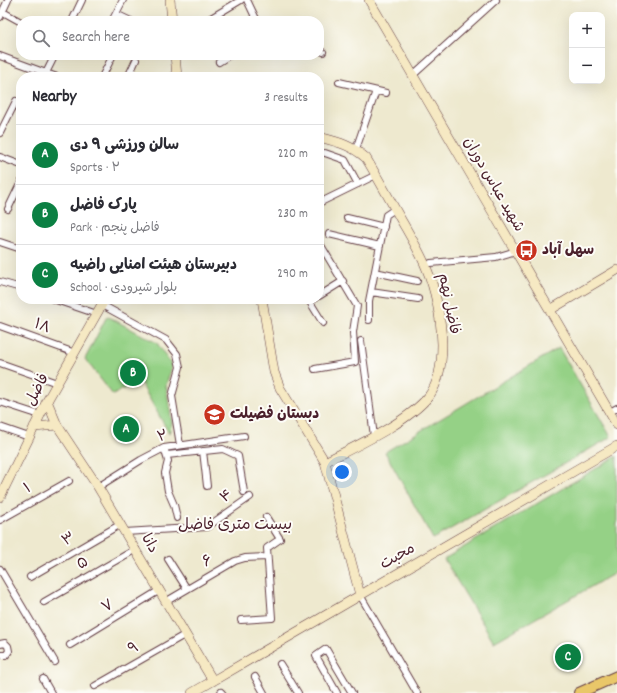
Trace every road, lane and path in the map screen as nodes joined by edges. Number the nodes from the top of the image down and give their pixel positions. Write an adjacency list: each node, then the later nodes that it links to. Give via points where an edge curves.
1 (8, 0): 10 (street)
2 (82, 0): 11 (street)
3 (123, 0): 9 (street)
4 (170, 0): 13 (street)
5 (241, 0): 14 (street)
6 (247, 0): 15 (street)
7 (369, 0): 29 (street, شهید عباس دوران)
8 (496, 0): 29 (street)
9 (116, 14): 12 (street)
10 (1, 15): 16 (street)
11 (74, 16)
12 (120, 16)
13 (172, 16)
14 (214, 16)
15 (255, 16)
16 (16, 20)
17 (0, 56): 24 (street)
18 (52, 60): 25 (street)
19 (111, 60): 26 (street)
20 (136, 60): 27 (street)
21 (175, 60): 28 (street)
22 (222, 60): 23 (street)
23 (219, 62)
24 (43, 72)
25 (46, 72)
26 (105, 72)
27 (130, 72)
28 (177, 72)
29 (413, 75): 53 (street, شهید عباس دوران)
30 (339, 82): 31 (street)
31 (376, 91): 32 (street); 36 (street)
32 (386, 93)
33 (16, 101): 34 (street)
34 (0, 133)
35 (324, 138): 36 (street, فاضل نهم)
36 (356, 149): 40 (street, فاضل نهم, via 366,158)
37 (325, 153): 41 (street, via 345,160)
38 (0, 157): 39 (street)
39 (16, 163)
40 (376, 175): 41 (street); 45 (street, فاضل نهم)
41 (358, 184): 43 (street)
42 (16, 192): 44 (street)
43 (324, 201)
44 (8, 209)
45 (395, 209): 47 (street, via 386,214); 87 (street, فاضل نهم, via 417,247 435,295 441,327 442,357 438,378 429,395 417,409)
46 (347, 218): 47 (street)
47 (384, 227): 50 (street)
48 (329, 234): 50 (street)
49 (0, 242): 51 (street)
50 (380, 246): 56 (street)
51 (16, 247)
52 (324, 250): 57 (street)
53 (516, 251): 54 (street, via 496,257); 68 (street, شهید عباس دوران)
54 (431, 263)
55 (617, 270): 68 (street)
56 (375, 272): 58 (street); 61 (street)
57 (343, 281): 62 (street); 75 (street, via 358,306 353,332 355,362)
58 (417, 281)
59 (0, 282): 60 (street)
60 (16, 287)
61 (371, 292): 63 (street); 69 (street)
62 (324, 293)
63 (418, 299)
64 (88, 304): 67 (street)
65 (263, 304): 93 (street, via 278,383)
66 (311, 304): 70 (street)
67 (102, 306): 73 (street, فاضل); 88 (street, via 166,340 177,354 180,367 172,396)
68 (550, 310): 79 (street, شهید عباس دوران)
69 (370, 320)
70 (323, 323)
71 (0, 326): 73 (street, ۱۸)
72 (361, 341): 87 (street)
73 (75, 353): 76 (street, فاضل)
74 (0, 363): 76 (street)
75 (314, 369)
76 (57, 383): 77 (street, فاضل)
77 (47, 401): 80 (street, فاضل); 81 (street, دانا)
78 (0, 402): 80 (street)
79 (613, 410): 82 (street, شهید عباس دوران)
80 (40, 415): 84 (street, فاضل)
81 (57, 425): 84 (street); 96 (street, دانا)
82 (617, 425)
83 (0, 427): 85 (street)
84 (34, 427): 85 (street, فاضل)
85 (29, 436): 98 (street, فاضل)
86 (244, 436): 88 (street, ۲)
87 (374, 436): 93 (street, فاضل نهم)
88 (180, 445): 90 (street, ۲)
89 (617, 446): 111 (street, محبت)
90 (164, 448): 92 (street); 96 (street, ۲)
91 (203, 451): 92 (street); 95 (street); 97 (street, via 223,449 238,456)
92 (166, 455): 101 (street, via 168,491)
93 (325, 462): 111 (street)
94 (69, 481): 102 (street, ۱)
95 (207, 486)
96 (98, 487): 103 (street, دانا)
97 (244, 492)
98 (0, 497)
99 (250, 497): 103 (street, ۴, via 207,527)
100 (266, 517): 105 (street, via 280,539 267,548)
101 (177, 518)
102 (0, 520)
103 (123, 528): 104 (street, دانا); 108 (street, ۳)
104 (136, 549): 109 (street, دانا); 113 (street, ۵)
105 (268, 557): 110 (street, ۶, via 245,558 235,562); 114 (street, via 272,618)
106 (168, 559): 110 (street)
107 (0, 570): 119 (street)
108 (30, 577)
109 (160, 590): 112 (street, دانا); 117 (street, ۷)
110 (187, 590): 112 (street, ۶)
111 (360, 595): 124 (street, محبت); 132 (street)
112 (166, 601): 115 (street, دانا)
113 (44, 602)
114 (241, 620)
115 (186, 634): 124 (street, دانا); 125 (street, ۹)
116 (0, 644): 118 (street, via 5,643 9,651 6,655)
117 (70, 645)
118 (0, 655)
119 (55, 662)
120 (280, 664): 129 (street)
121 (617, 676): 133 (main road)
122 (255, 677): 128 (street)
123 (43, 678): 126 (street)
124 (213, 681): 127 (street, محبت)
125 (95, 686)
126 (52, 693)
127 (192, 693)
128 (264, 693)
129 (298, 693)
130 (337, 693): 131 (street, via 316,656 326,649)
131 (352, 693)
132 (417, 693)
133 (579, 693)

